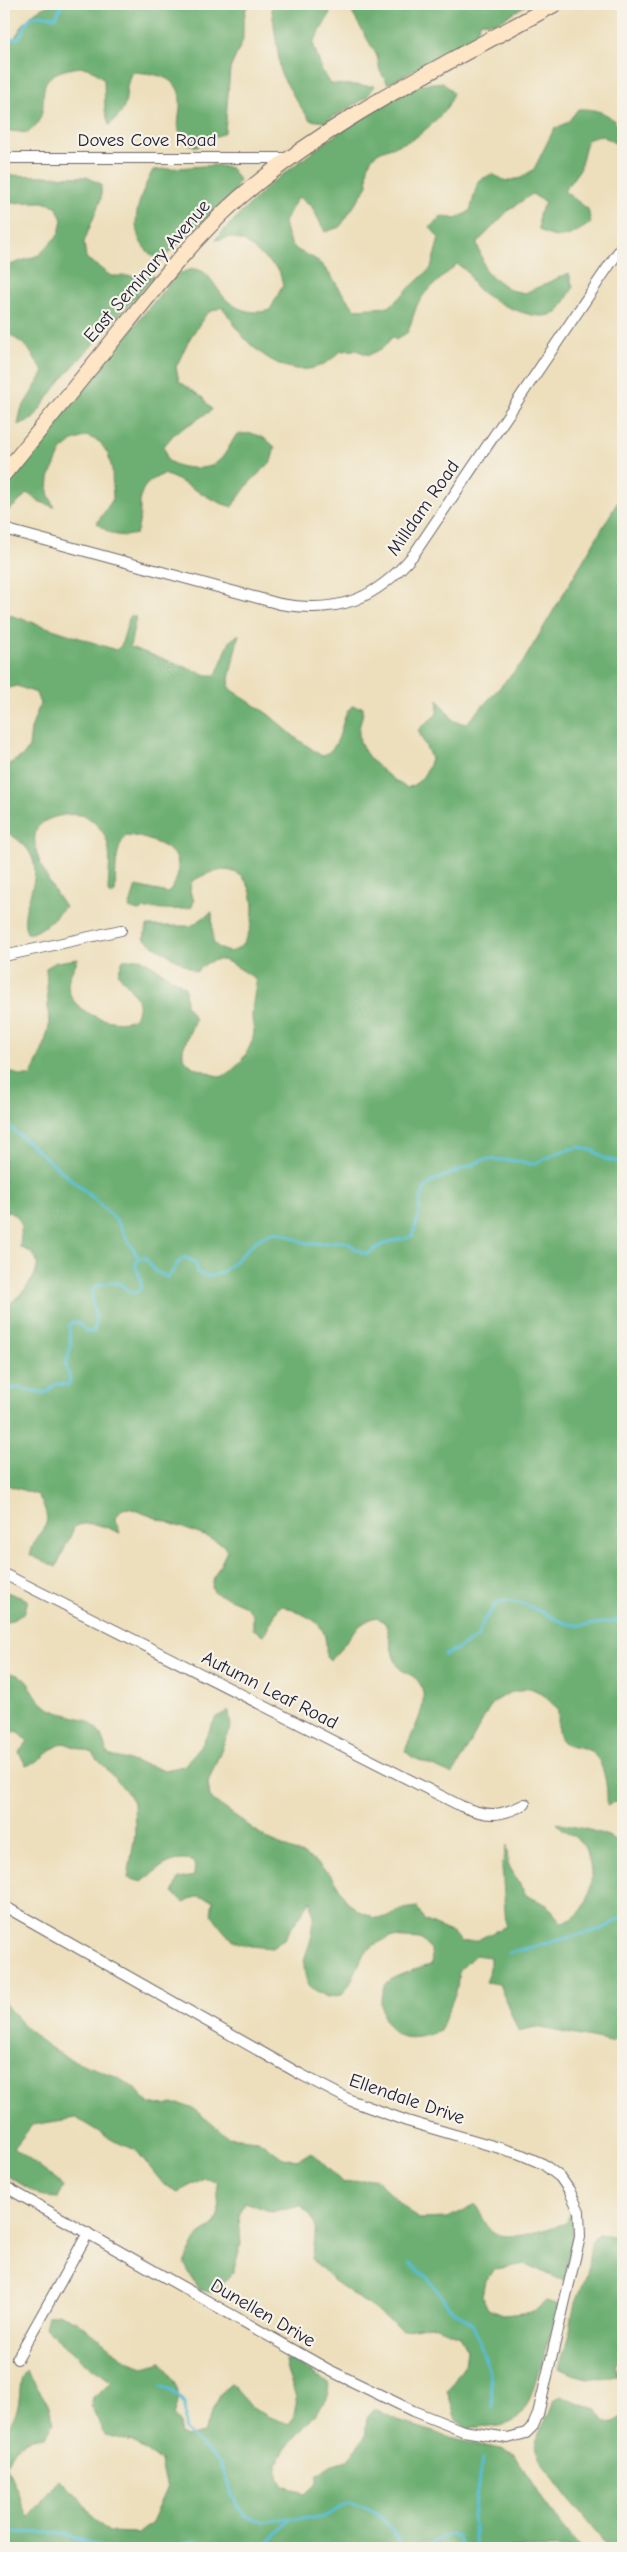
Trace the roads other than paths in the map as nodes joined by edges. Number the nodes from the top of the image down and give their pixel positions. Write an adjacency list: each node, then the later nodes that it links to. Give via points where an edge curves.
1 (555, 4): 3 (street, East Seminary Avenue, via 388,95)
2 (4, 158): 3 (street, Doves Cove Road)
3 (289, 158): 5 (street, East Seminary Avenue, via 198,238)
4 (623, 245): 6 (street, Milldam Road, via 414,554 385,585 364,597 348,604 325,607 280,604)
5 (4, 474)
6 (4, 529)
7 (121, 930): 8 (street)
8 (4, 956)
9 (4, 1574): 10 (street, Autumn Leaf Road, via 476,1813 507,1813)
10 (524, 1804)
11 (4, 1906): 15 (street, Ellendale Drive, via 352,2101 407,2121 520,2154 543,2164 560,2177 579,2212 580,2237 538,2414 533,2426)
12 (4, 2186): 13 (street, Dunellen Drive)
13 (88, 2233): 14 (street); 15 (street, Dunellen Drive, via 329,2370 385,2398 463,2431)
14 (17, 2359)
15 (518, 2437)

